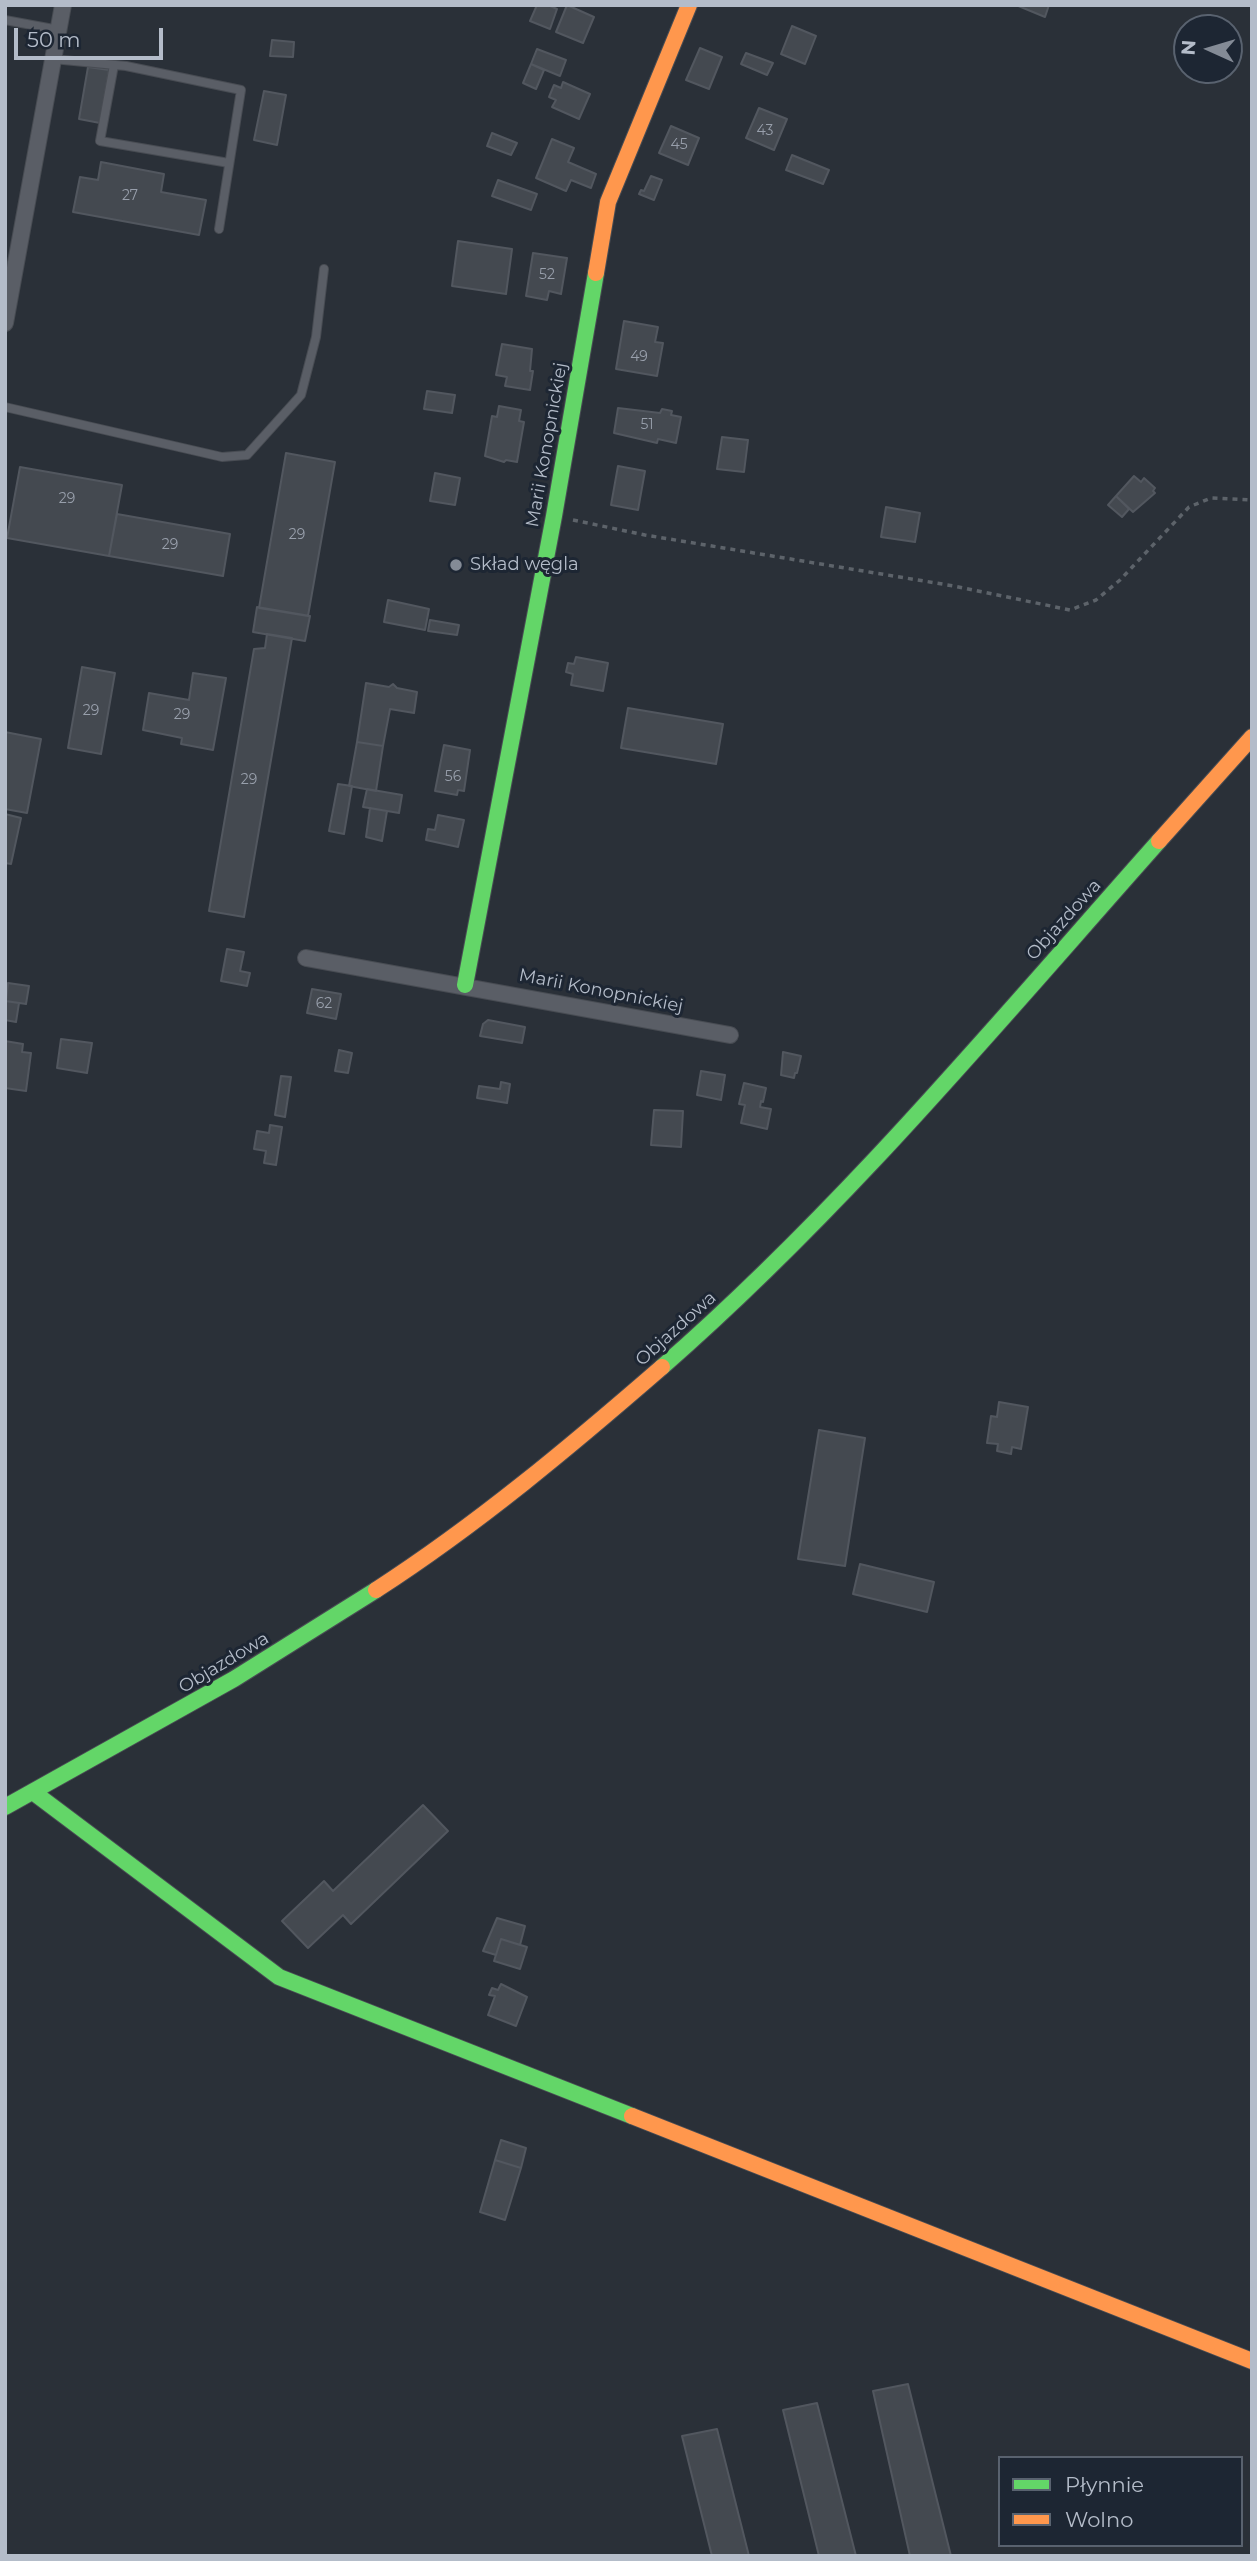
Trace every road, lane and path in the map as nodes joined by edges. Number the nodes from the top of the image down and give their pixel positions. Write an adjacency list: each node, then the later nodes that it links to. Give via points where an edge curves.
1 (63, 5): 4 (street)
2 (689, 5): 13 (street, Marii Konopnickiej, via 608,202)
3 (5, 20): 4 (lane)
4 (58, 30): 5 (street)
5 (54, 60): 6 (lane); 10 (street)
6 (114, 65): 7 (lane, via 241,90); 7 (lane, via 100,141)
7 (229, 163): 8 (lane)
8 (219, 229)
9 (324, 269): 11 (lane, via 316,337 301,395 247,455 222,457)
10 (5, 323)
11 (5, 407)
12 (1252, 500): 13 (path, via 1211,498 1189,508 1120,580 1096,600 1070,610)
13 (554, 516): 16 (street, Marii Konopnickiej)
14 (1252, 737): 18 (street, Objazdowa, via 862,1174 682,1352 554,1460 399,1575 218,1690)
15 (306, 958): 16 (street, Marii Konopnickiej)
16 (465, 985): 17 (street, Marii Konopnickiej)
17 (730, 1035)
18 (33, 1792): 19 (street, Objazdowa); 20 (street, via 279,1977)
19 (5, 1807)
20 (1252, 2361)

